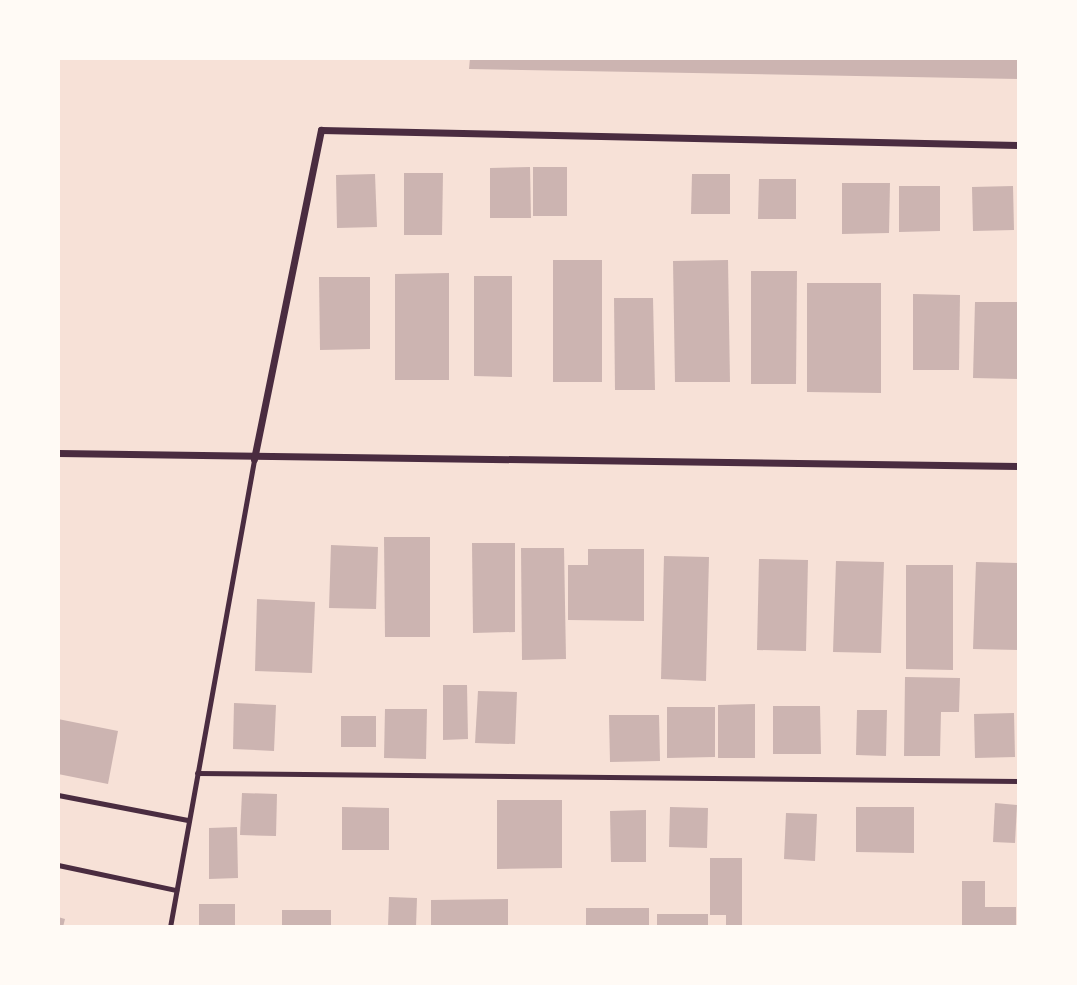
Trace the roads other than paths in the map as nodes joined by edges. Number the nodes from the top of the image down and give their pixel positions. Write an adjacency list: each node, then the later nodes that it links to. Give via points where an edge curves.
1 (1019, 145): 3 (street, via 321,130)
2 (58, 453): 3 (street)
3 (254, 459): 4 (street); 5 (lane)
4 (1019, 466)
5 (197, 773): 6 (lane); 8 (lane)
6 (1019, 781)
7 (58, 795): 8 (lane)
8 (188, 820): 10 (lane)
9 (58, 865): 10 (lane)
10 (176, 890): 11 (lane)
11 (170, 927)

